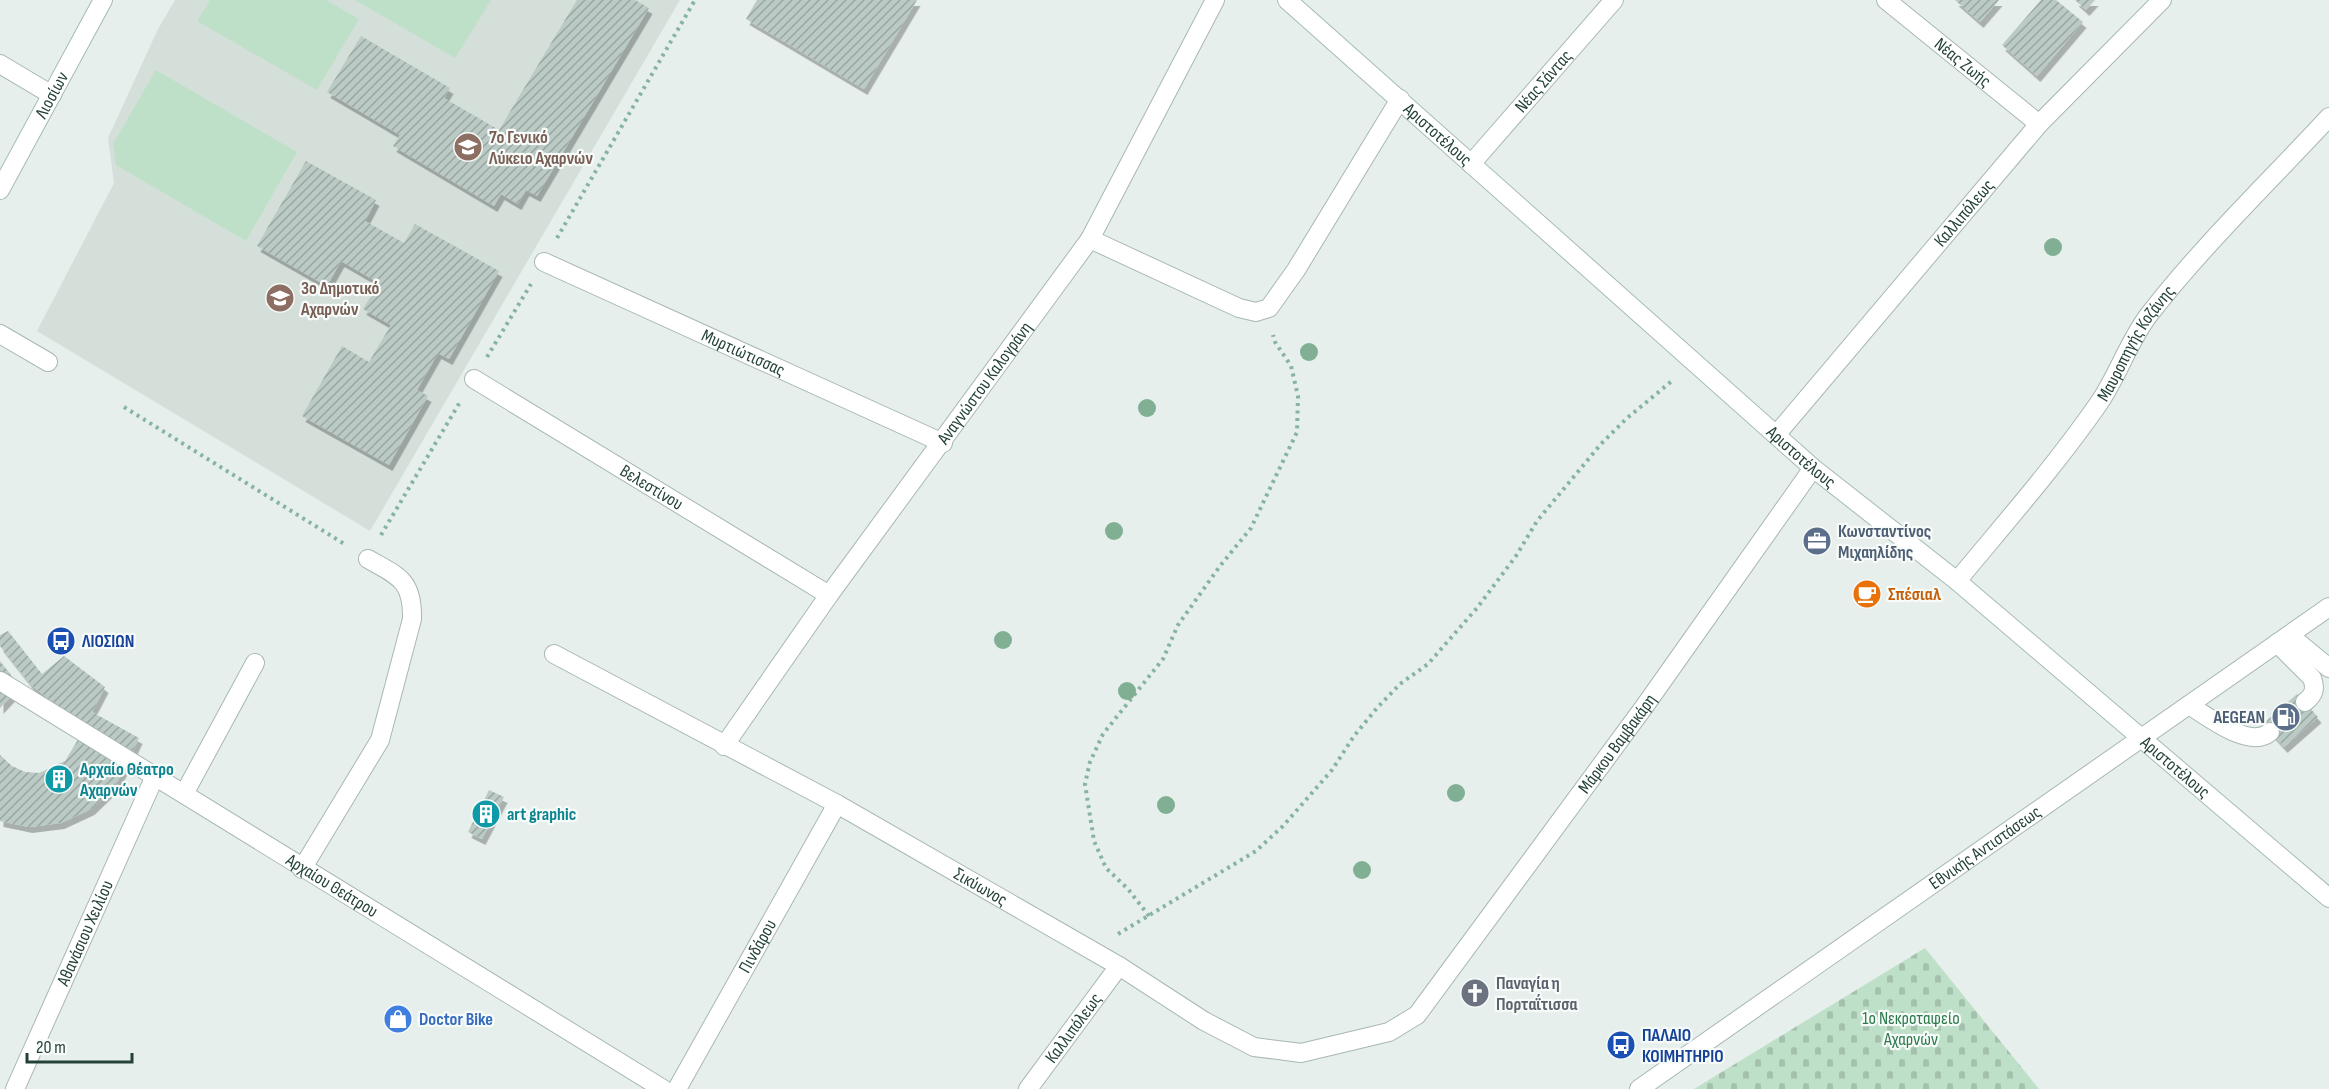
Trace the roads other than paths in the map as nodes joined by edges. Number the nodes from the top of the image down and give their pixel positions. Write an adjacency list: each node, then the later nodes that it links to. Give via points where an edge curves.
1 (103, 0): 8 (street, Λιοσίων)
2 (1215, 0): 14 (street, Αναγνώστου Καλογράνη)
3 (1287, 0): 9 (street, Αριστοτέλους)
4 (1614, 0): 12 (street, Νέας Σάντας)
5 (1886, 0): 11 (street, Νέας Ζωής)
6 (2162, 0): 11 (street, Καλλιπόλεως)
7 (0, 64): 8 (street)
8 (52, 94): 13 (street, Λιοσίων)
9 (1400, 99): 12 (street, Αριστοτέλους); 14 (street, via 1269,308 1256,312 1239,308)
10 (2329, 117): 23 (street, Μαυροπηγής Κοζάνης, via 2148,316 2128,346 2108,389 2073,440)
11 (2039, 124): 19 (street, Καλλιπόλεως)
12 (1471, 164): 19 (street, Αριστοτέλους)
13 (0, 190)
14 (1090, 239): 20 (street, Αναγνώστου Καλογράνη)
15 (543, 262): 20 (street, Μυρτιώτισσας)
16 (0, 334): 17 (street)
17 (48, 363)
18 (474, 379): 24 (street, Βελεστίνου)
19 (1776, 435): 21 (street, Αριστοτέλους)
20 (943, 442): 24 (street, Αναγνώστου Καλογράνη)
21 (1813, 468): 23 (street, Αριστοτέλους); 42 (street, Μάρκου Βαμβακάρη)
22 (368, 559): 39 (street, via 404,579 413,601 412,619 380,740)
23 (1957, 581): 34 (street, Αριστοτέλους)
24 (829, 595): 35 (street, Αναγνώστου Καλογράνη)
25 (2329, 607): 26 (street, Εθνικής Αντιστάσεως)
26 (2283, 639): 29 (street); 31 (street, via 2315,685 2313,696); 32 (street, Εθνικής Αντιστάσεως)
27 (554, 654): 35 (street, Σικύωνος)
28 (255, 663): 37 (street)
29 (2329, 668)
30 (0, 681): 36 (street, Αρχαίου Θεάτρου)
31 (2305, 702)
32 (2189, 705): 33 (street, via 2245,737); 34 (street, Εθνικής Αντιστάσεως)
33 (2270, 732)
34 (2141, 739): 40 (street, Αριστοτέλους); 47 (street, Εθνικής Αντιστάσεως)
35 (724, 746): 38 (street, Σικύωνος)
36 (155, 776): 37 (street, Αρχαίου Θεάτρου); 43 (street, Αθανάσιου Χειλίου)
37 (184, 794): 39 (street, Αρχαίου Θεάτρου)
38 (837, 804): 41 (street, Σικύωνος); 45 (street, Πινδάρου)
39 (302, 868): 44 (street, Αρχαίου Θεάτρου)
40 (2329, 898)
41 (1119, 966): 42 (street, Σικύωνος, via 1204,1021 1254,1047 1301,1053 1389,1032); 46 (street, Καλλιπόλεως)
42 (1417, 1015)
43 (15, 1089)
44 (663, 1089)
45 (677, 1089)
46 (1028, 1089)
47 (1639, 1089)

